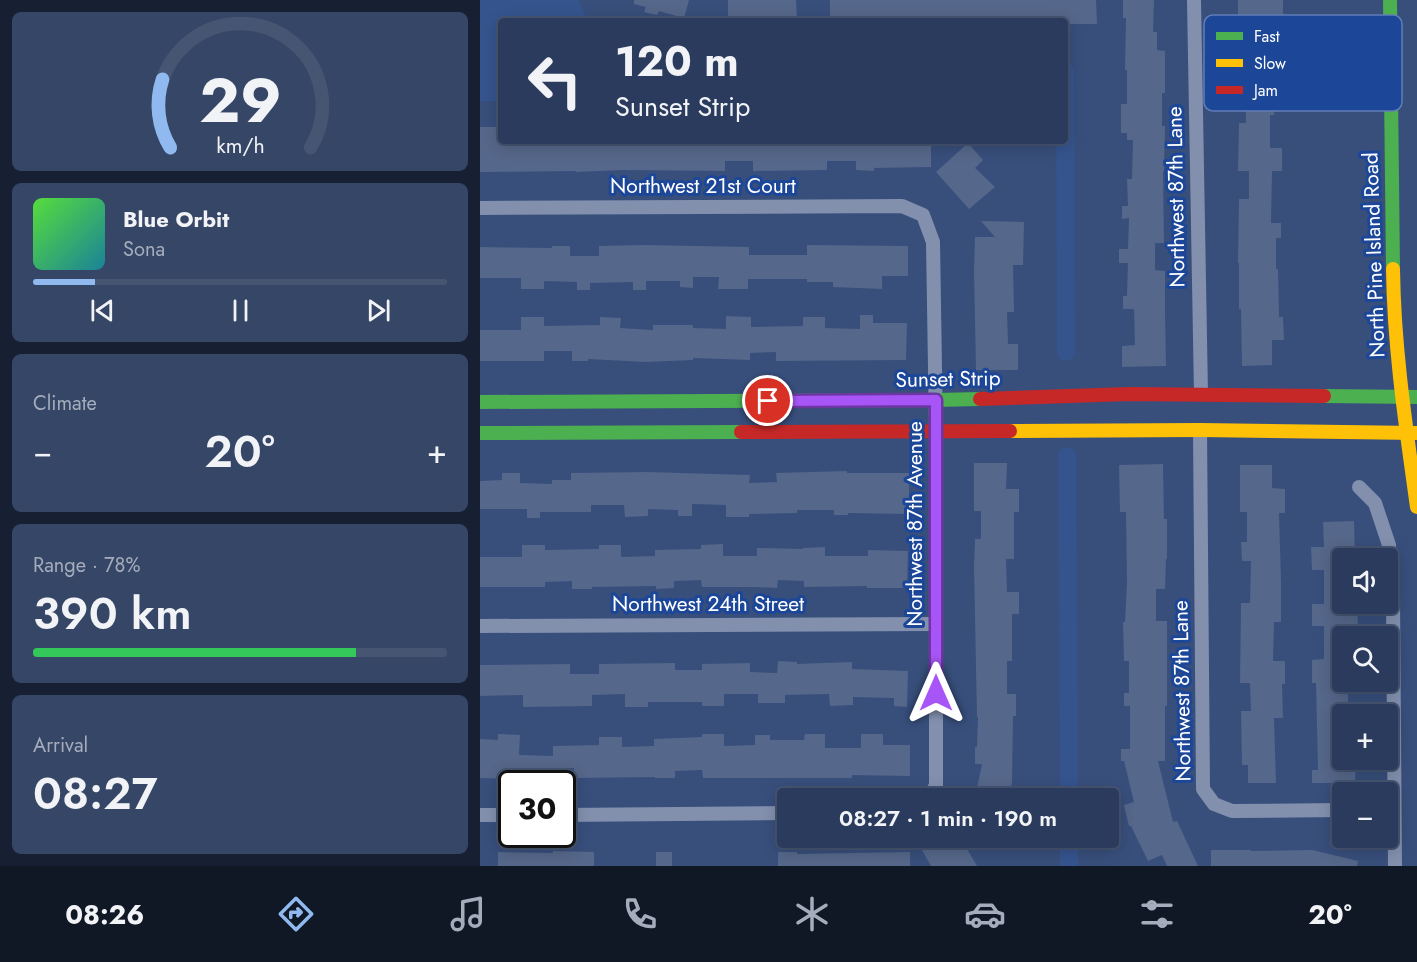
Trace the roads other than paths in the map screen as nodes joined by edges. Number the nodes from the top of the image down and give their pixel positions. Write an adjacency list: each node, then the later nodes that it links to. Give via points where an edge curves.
1 (1194, 0): 7 (street, Northwest 87th Lane)
2 (1390, 0): 3 (street, North Pine Island Road)
3 (1390, 15)
4 (1391, 111): 8 (street, North Pine Island Road, via 1394,313)
5 (480, 208): 6 (street, Northwest 21st Court, via 902,206)
6 (923, 215): 9 (street, Northwest 87th Avenue, via 933,242)
7 (1200, 394): 8 (street, Sunset Strip); 9 (street, Sunset Strip)
8 (1410, 397): 14 (street, North Pine Island Road)
9 (936, 400): 10 (street, Sunset Strip); 12 (street, Northwest 87th Avenue)
10 (480, 402)
11 (1200, 430): 12 (street); 14 (street); 21 (street, Northwest 87th Lane, via 1203,789 1214,804 1232,811)
12 (936, 431): 13 (street); 17 (street, Northwest 87th Avenue)
13 (480, 433)
14 (1412, 433): 16 (street, North Pine Island Road)
15 (1359, 487): 19 (street, via 1375,503 1389,545)
16 (1417, 507)
17 (935, 624): 18 (street, Northwest 24th Street); 20 (street, Northwest 87th Avenue)
18 (480, 626)
19 (1391, 782)
20 (934, 788)
21 (1332, 810)
22 (777, 813): 25 (street)
23 (480, 815): 24 (street)
24 (498, 815)
25 (576, 815)
26 (1394, 848): 27 (street)
27 (1395, 866)

